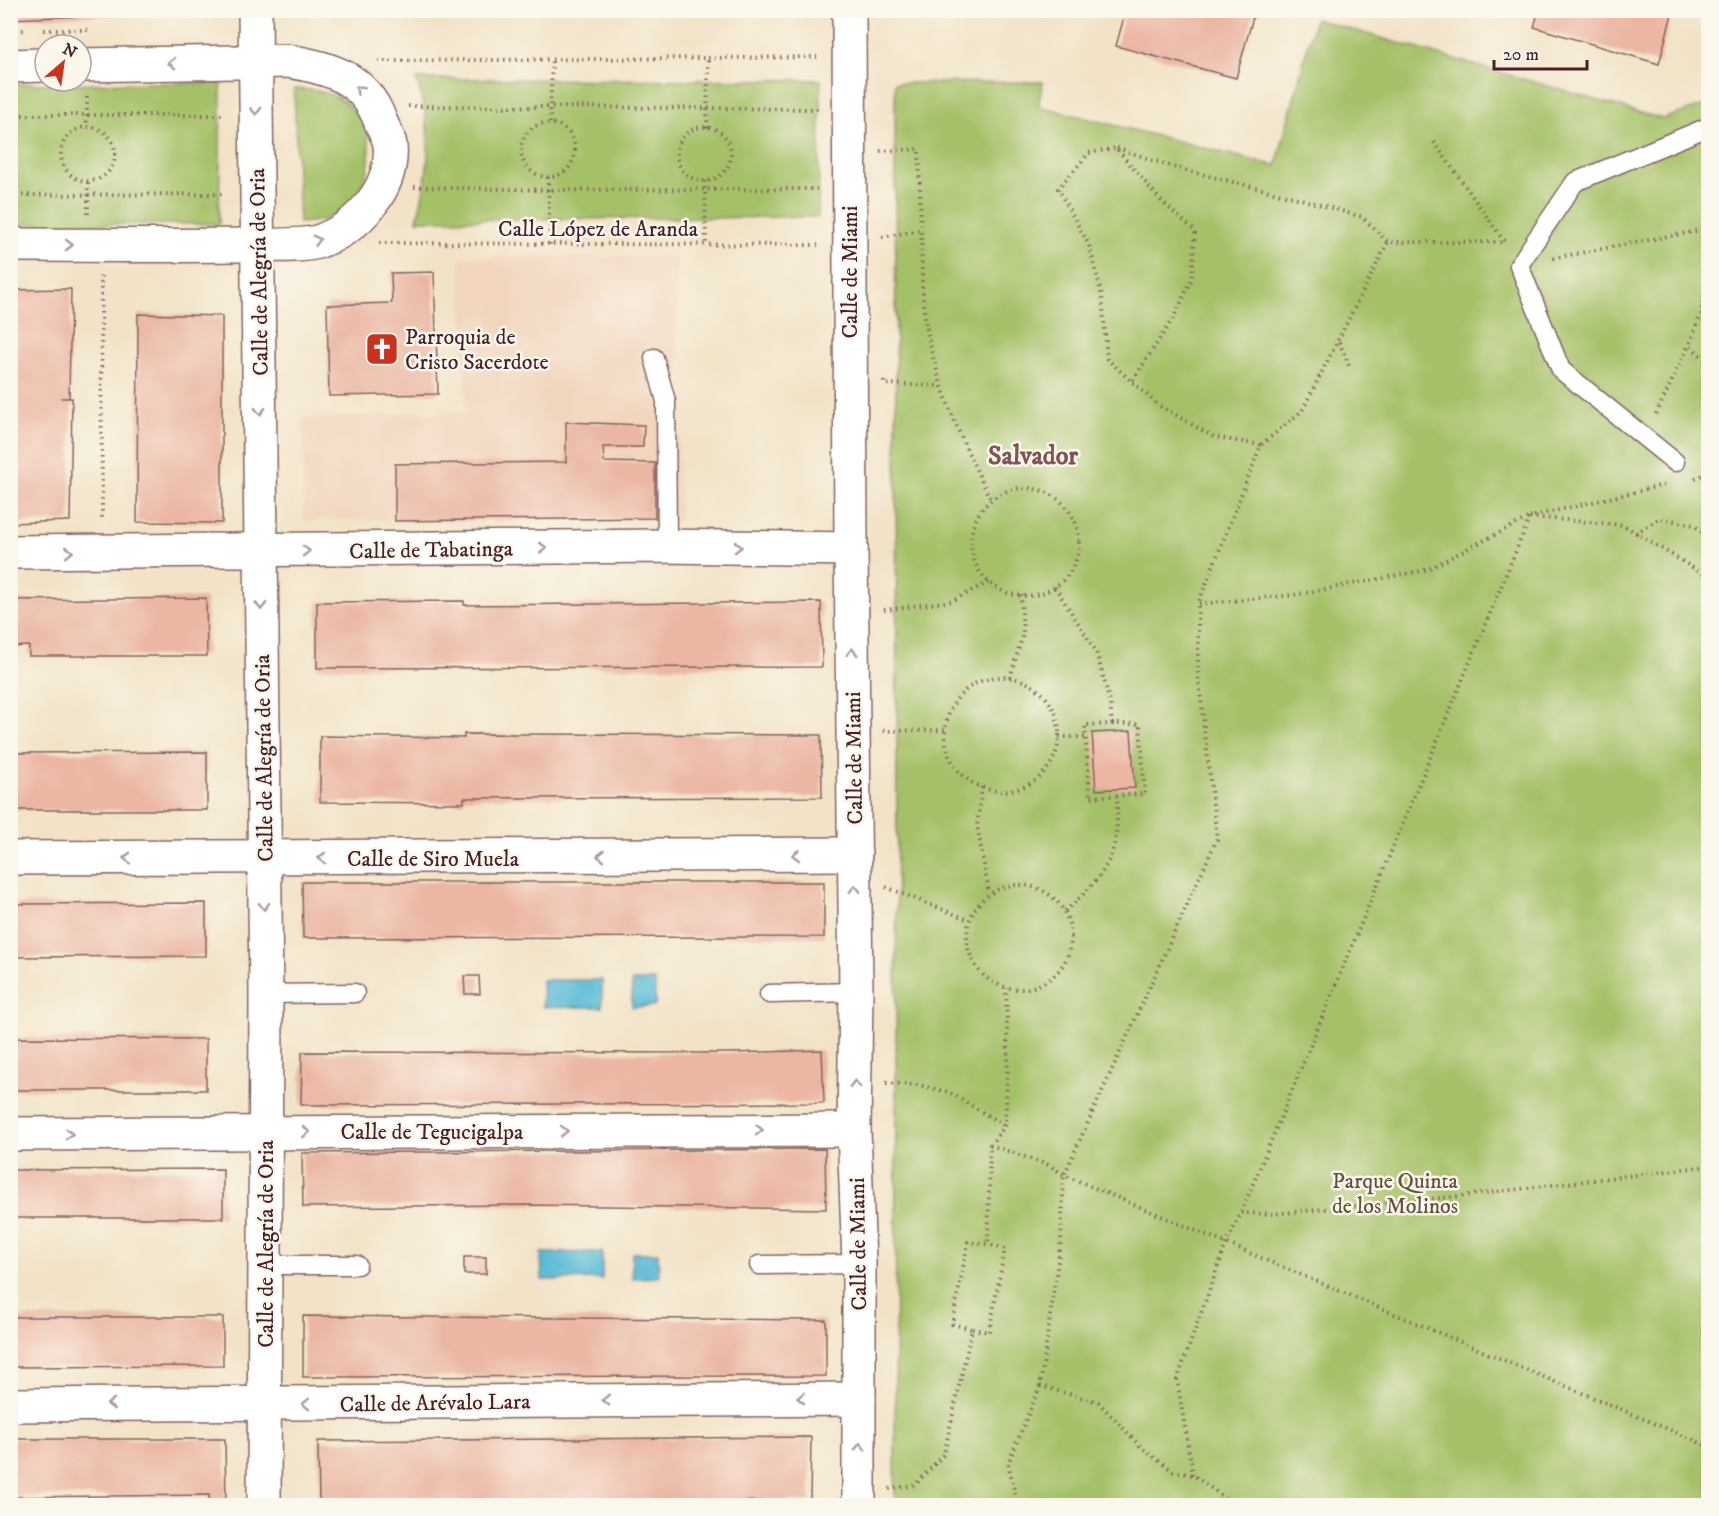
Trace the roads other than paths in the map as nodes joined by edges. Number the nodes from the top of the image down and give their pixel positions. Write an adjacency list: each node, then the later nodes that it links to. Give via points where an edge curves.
1 (255, 10): 3 (street, Calle de Alegría de Oria)
2 (849, 10): 13 (street, Calle de Miami)
3 (254, 61): 6 (street, one-way to 6); 9 (street, Calle de Alegría de Oria, one-way to 9); 9 (street, one-way to 3, via 319,242 360,218 380,194 390,145 374,104 344,75 315,65)
4 (33, 65): 5 (street)
5 (10, 66)
6 (93, 78)
7 (1708, 127): 11 (lane, via 1575,182 1519,265 1562,370)
8 (10, 245): 9 (street, one-way to 9, via 94,235)
9 (259, 245): 14 (street, Calle de Alegría de Oria, one-way to 14)
10 (654, 358): 12 (lane, via 666,401)
11 (1675, 462)
12 (666, 546): 13 (street, Calle de Tabatinga, one-way to 13); 14 (street, Calle de Tabatinga, one-way to 12)
13 (851, 549): 16 (street, Calle de Miami, one-way to 13)
14 (261, 551): 15 (street, Calle de Tabatinga, one-way to 14); 18 (street, Calle de Alegría de Oria, one-way to 18)
15 (10, 552)
16 (855, 855): 18 (street, Calle de Siro Muela, one-way to 18); 19 (street, Calle de Miami, one-way to 16)
17 (10, 858): 18 (street, Calle de Siro Muela, one-way to 17)
18 (264, 859): 21 (street, Calle de Alegría de Oria, one-way to 21)
19 (856, 992): 22 (lane); 23 (street, Calle de Miami, one-way to 19)
20 (355, 993): 21 (lane)
21 (266, 994): 24 (street, Calle de Alegría de Oria)
22 (769, 994)
23 (854, 1130): 24 (street, Calle de Tegucigalpa, one-way to 23); 26 (street, Calle de Miami)
24 (266, 1132): 25 (street, Calle de Tegucigalpa, one-way to 24); 27 (street, Calle de Alegría de Oria)
25 (10, 1134)
26 (859, 1264): 29 (lane); 30 (street, Calle de Miami)
27 (265, 1265): 28 (lane); 31 (street, Calle de Alegría de Oria)
28 (357, 1265)
29 (759, 1265)
30 (859, 1399): 31 (street, Calle de Arévalo Lara, one-way to 31); 34 (street, Calle de Miami, one-way to 30)
31 (265, 1403): 32 (street, Calle de Arévalo Lara, one-way to 32); 33 (street, Calle de Alegría de Oria)
32 (10, 1405)
33 (264, 1506)
34 (859, 1506)

